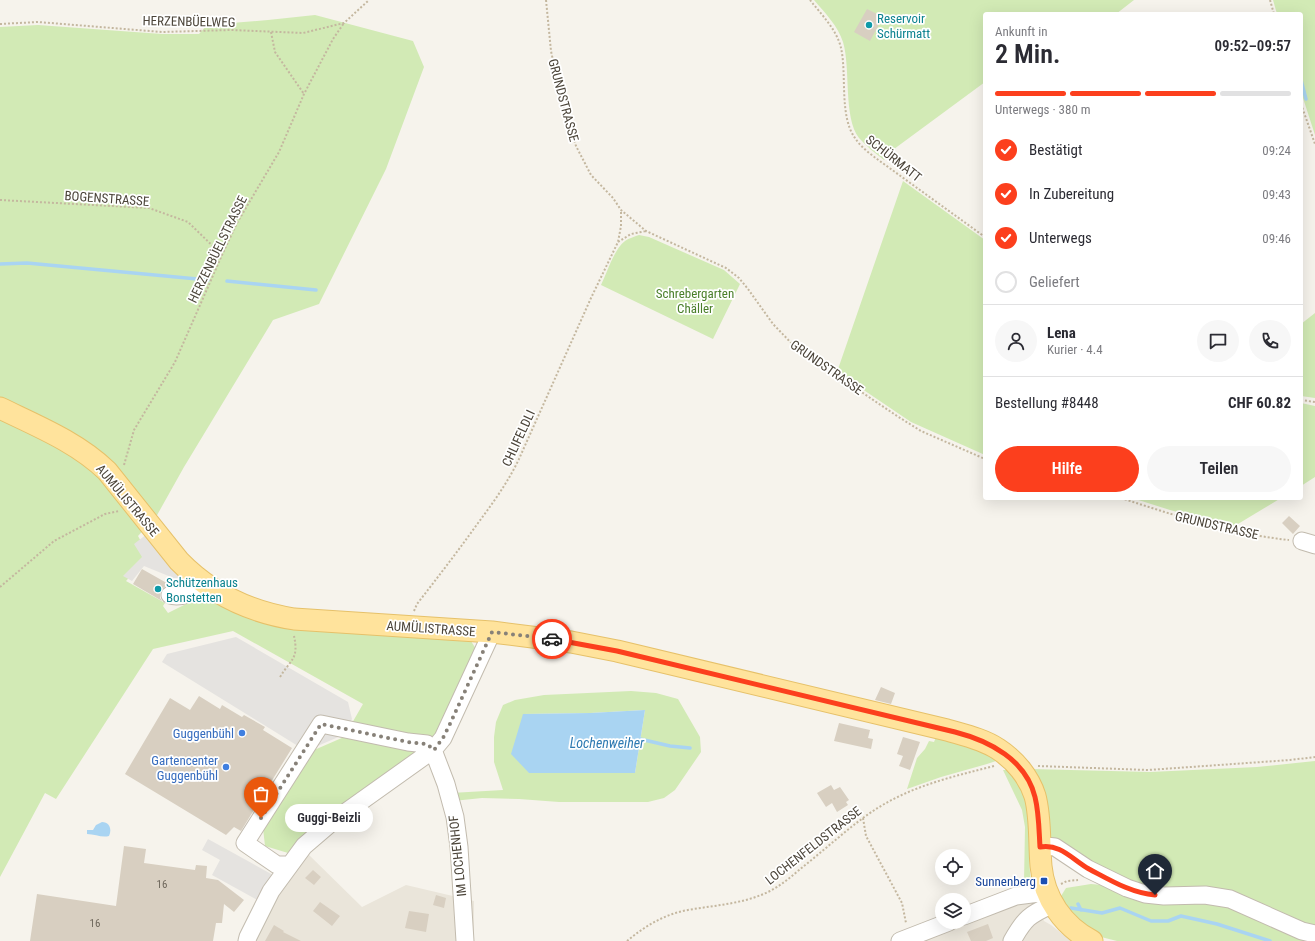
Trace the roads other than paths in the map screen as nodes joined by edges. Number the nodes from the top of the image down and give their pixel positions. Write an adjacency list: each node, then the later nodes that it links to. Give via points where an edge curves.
1 (0, 408): 2 (main road, AUMÜLISTRASSE, via 81,449 99,464 179,561)
2 (207, 585): 3 (street, via 176,597); 4 (main road, AUMÜLISTRASSE, via 246,607 290,618)
3 (170, 595)
4 (492, 632): 5 (street, via 450,724); 6 (main road, AUMÜLISTRASSE, via 617,651 964,734 983,741 999,749 1016,764 1029,782 1035,797)
5 (434, 750): 7 (street, via 332,822 304,846); 7 (street, via 427,744 321,724 245,843 277,865); 14 (street, IM LOCHENHOF, via 455,817 459,847 455,905)
6 (1040, 847): 8 (main road, AUMÜLISTRASSE, via 1041,868); 11 (street, via 1055,847 1088,869 1145,894 1205,895 1230,899 1302,931)
7 (290, 865): 13 (street, via 271,891)
8 (1050, 898): 9 (street, via 1016,896); 15 (street, via 1022,924); 16 (main road, AUMÜLISTRASSE, via 1063,920)
9 (971, 913)
10 (935, 926): 12 (street)
11 (1315, 934)
12 (902, 935)
13 (247, 941)
14 (465, 941)
15 (1012, 941)
16 (1092, 941)

